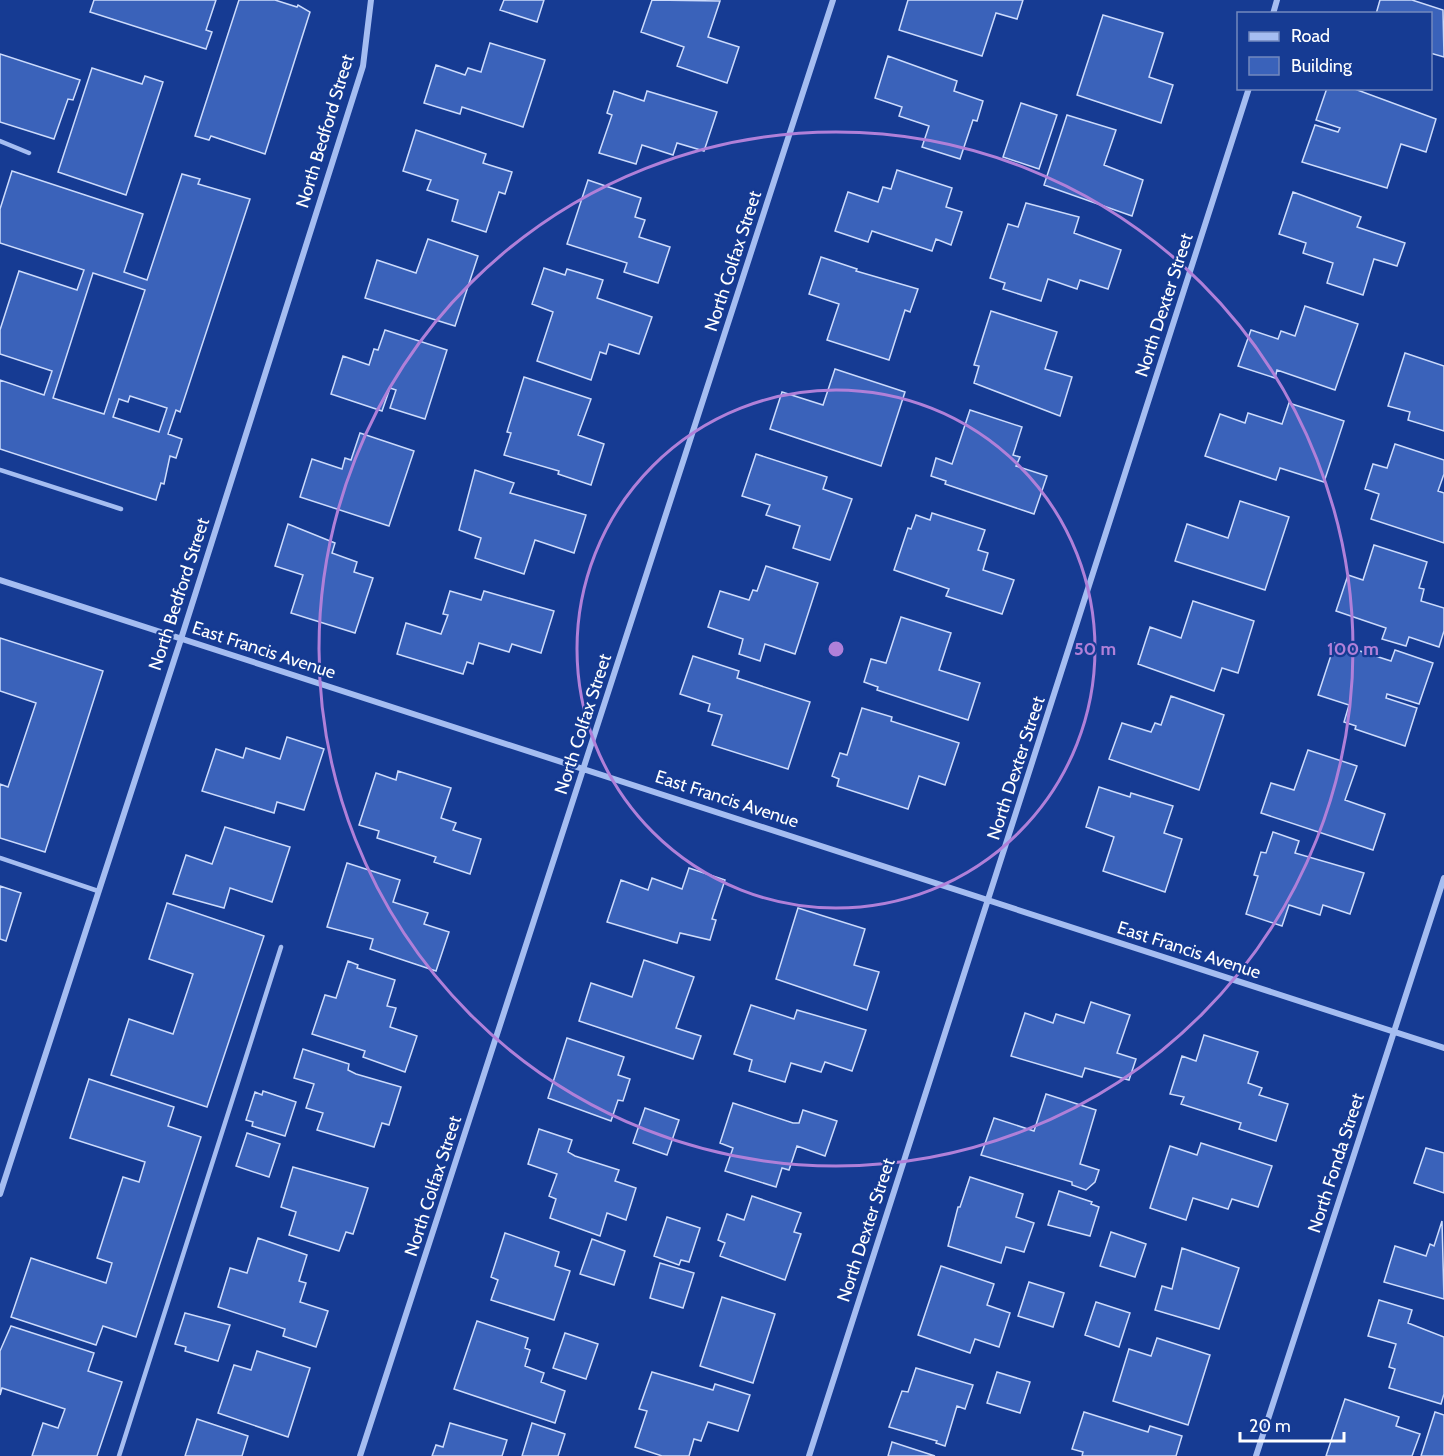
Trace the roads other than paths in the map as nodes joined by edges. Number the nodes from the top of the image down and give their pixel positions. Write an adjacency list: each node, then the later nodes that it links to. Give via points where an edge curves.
1 (370, 0): 9 (street, North Bedford Street, via 363,66)
2 (833, 0): 10 (street, North Colfax Street)
3 (1248, 90): 14 (street, North Dexter Street)
4 (0, 141): 5 (lane)
5 (29, 153)
6 (0, 470): 7 (lane)
7 (121, 509)
8 (0, 580): 9 (street, East Francis Avenue)
9 (181, 639): 10 (street, East Francis Avenue); 13 (street, North Bedford Street)
10 (585, 768): 14 (street, East Francis Avenue); 20 (street, North Colfax Street)
11 (0, 858): 13 (lane)
12 (1444, 878): 16 (street, North Fonda Street)
13 (99, 891): 18 (street, North Bedford Street)
14 (989, 901): 16 (street, East Francis Avenue); 21 (street, North Dexter Street)
15 (281, 947): 19 (lane)
16 (1394, 1032): 17 (street, East Francis Avenue); 22 (street, North Fonda Street)
17 (1444, 1048)
18 (0, 1194)
19 (119, 1456)
20 (360, 1456)
21 (809, 1456)
22 (1256, 1456)

